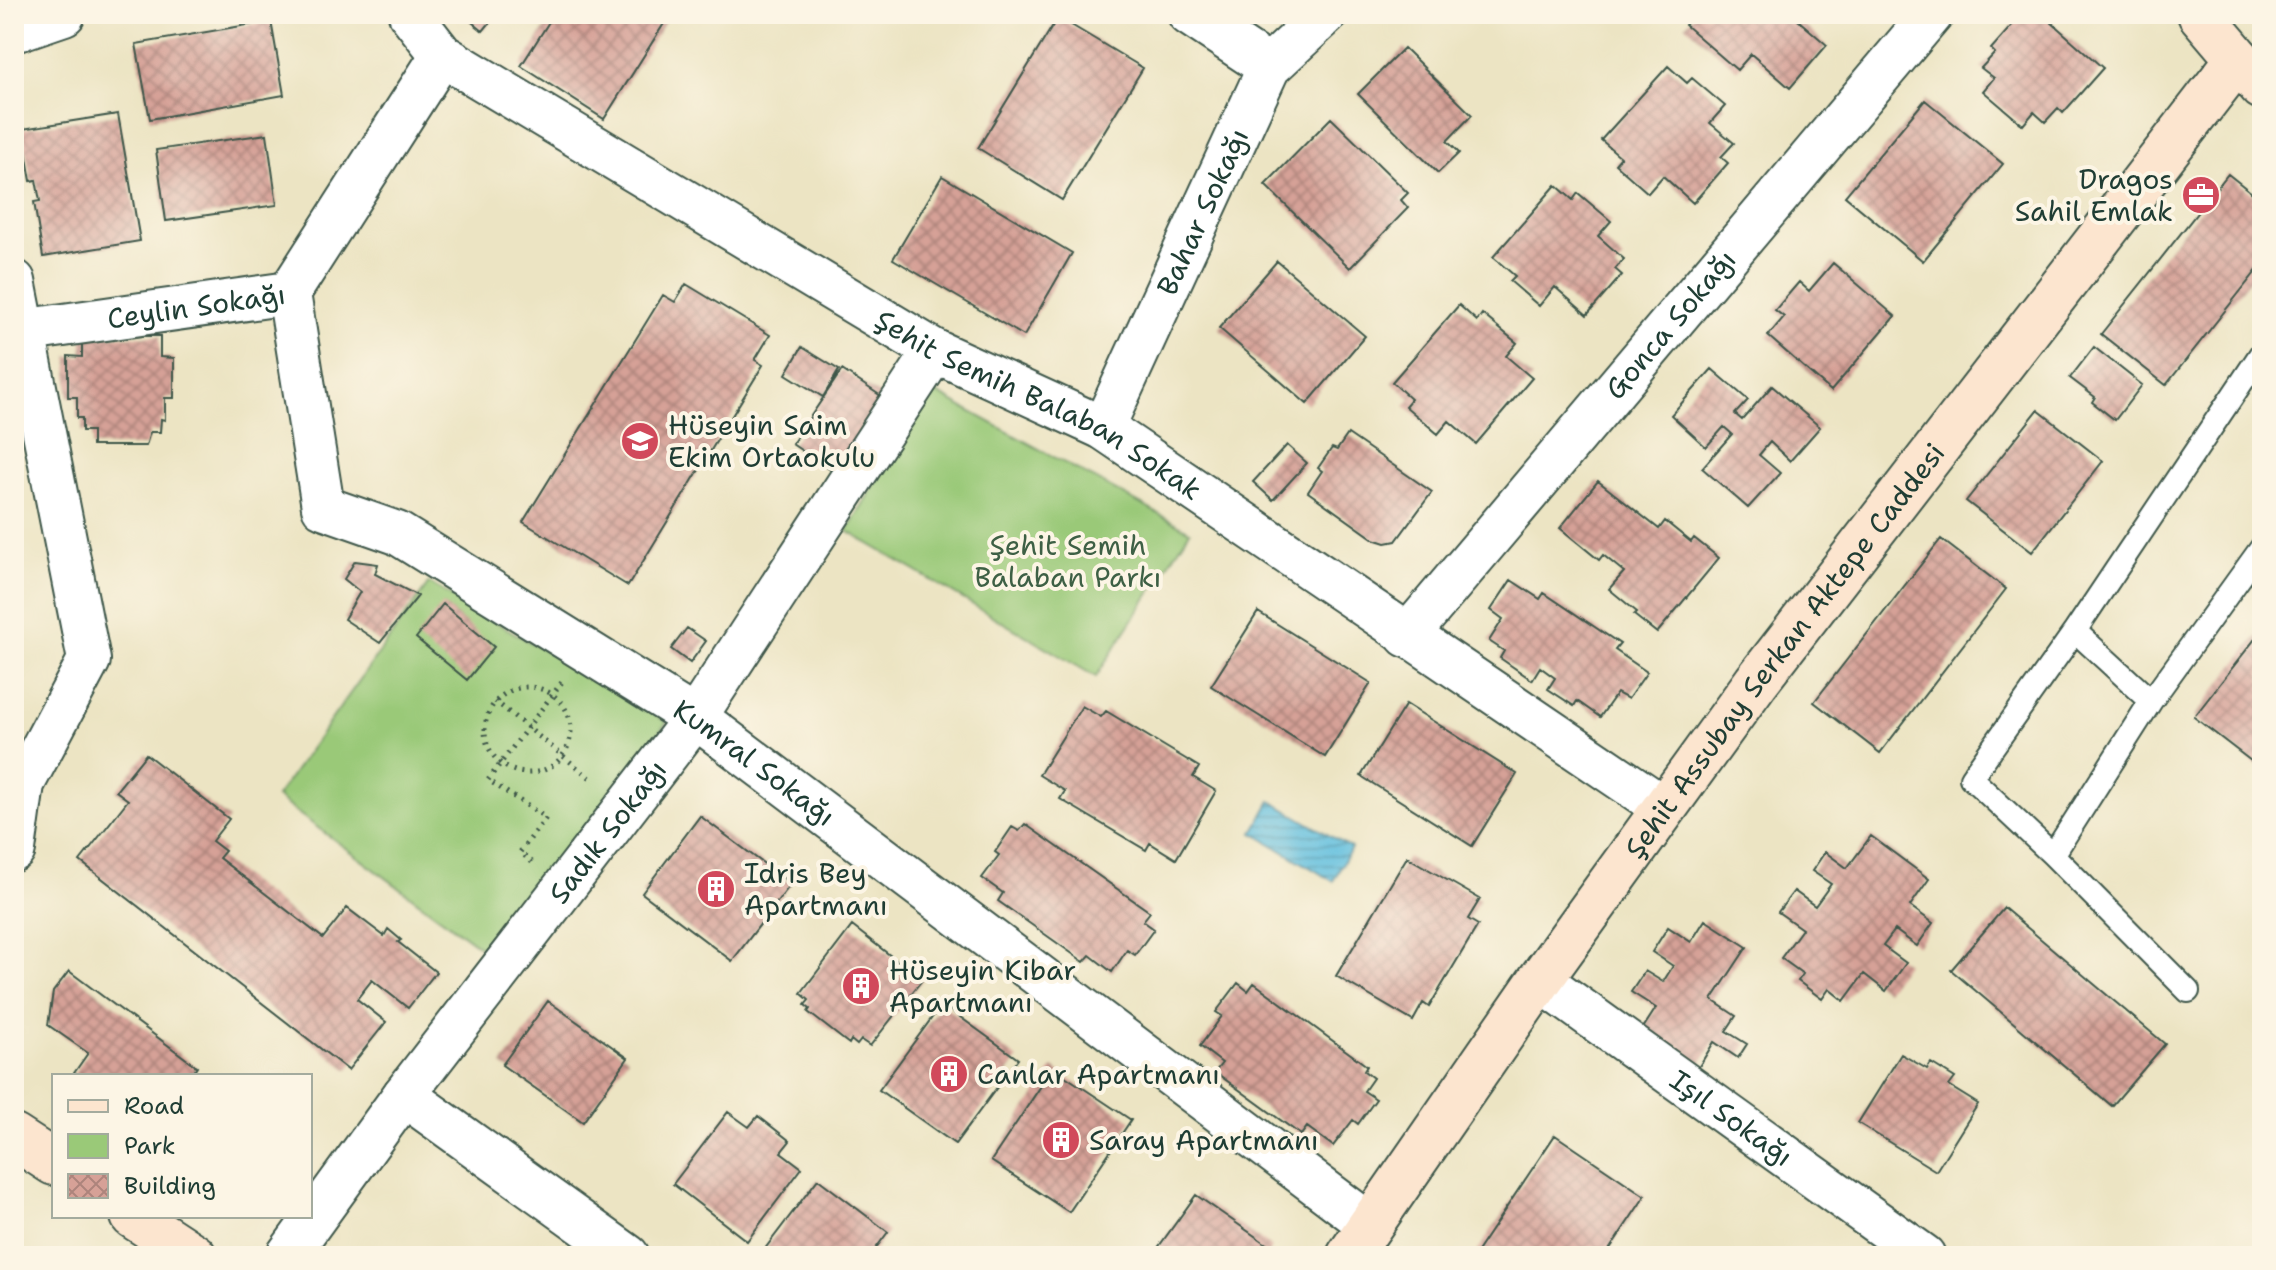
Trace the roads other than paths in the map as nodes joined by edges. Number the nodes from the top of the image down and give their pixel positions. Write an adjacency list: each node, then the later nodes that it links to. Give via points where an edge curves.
1 (64, 14): 7 (street)
2 (410, 14): 8 (street, Şehit Semih Balaban Sokak)
3 (1189, 14): 9 (street)
4 (1326, 14): 9 (street, Bahar Sokağı)
5 (1932, 14): 20 (street, Gonca Sokağı)
6 (2200, 14): 10 (street)
7 (14, 31)
8 (442, 55): 12 (street, Ceylin Sokağı); 14 (street, Şehit Semih Balaban Sokak)
9 (1269, 67): 17 (street, Bahar Sokağı)
10 (2250, 73): 23 (street, Şehit Assubay Serkan Aktepe Caddesi, via 1756,682)
11 (14, 281): 13 (street)
12 (289, 293): 13 (street, Ceylin Sokağı); 22 (street, Kumral Sokağı, via 323,507 397,533)
13 (18, 332): 24 (street, via 89,660 23,784)
14 (935, 351): 17 (street, Şehit Semih Balaban Sokak); 22 (street, Sadık Sokağı)
15 (2255, 361): 16 (lane); 19 (lane)
16 (2262, 390)
17 (1103, 428): 20 (street, Şehit Semih Balaban Sokak)
18 (2262, 547): 21 (lane)
19 (2075, 631): 21 (lane); 25 (lane, via 1971,778)
20 (1407, 636): 23 (street, Şehit Semih Balaban Sokak)
21 (2151, 701): 25 (lane)
22 (695, 718): 28 (street, Sadık Sokağı); 32 (street, Kumral Sokağı)
23 (1664, 808): 26 (street, Şehit Assubay Serkan Aktepe Caddesi)
24 (14, 850)
25 (2053, 855): 27 (lane)
26 (1540, 980): 32 (street, Şehit Assubay Serkan Aktepe Caddesi); 36 (street, Işıl Sokağı)
27 (2188, 991)
28 (404, 1095): 34 (street, Sadık Sokağı); 35 (street)
29 (14, 1137): 30 (street)
30 (52, 1162)
31 (136, 1218): 33 (street)
32 (1359, 1240)
33 (194, 1256)
34 (287, 1256)
35 (628, 1256)
36 (1924, 1256)

